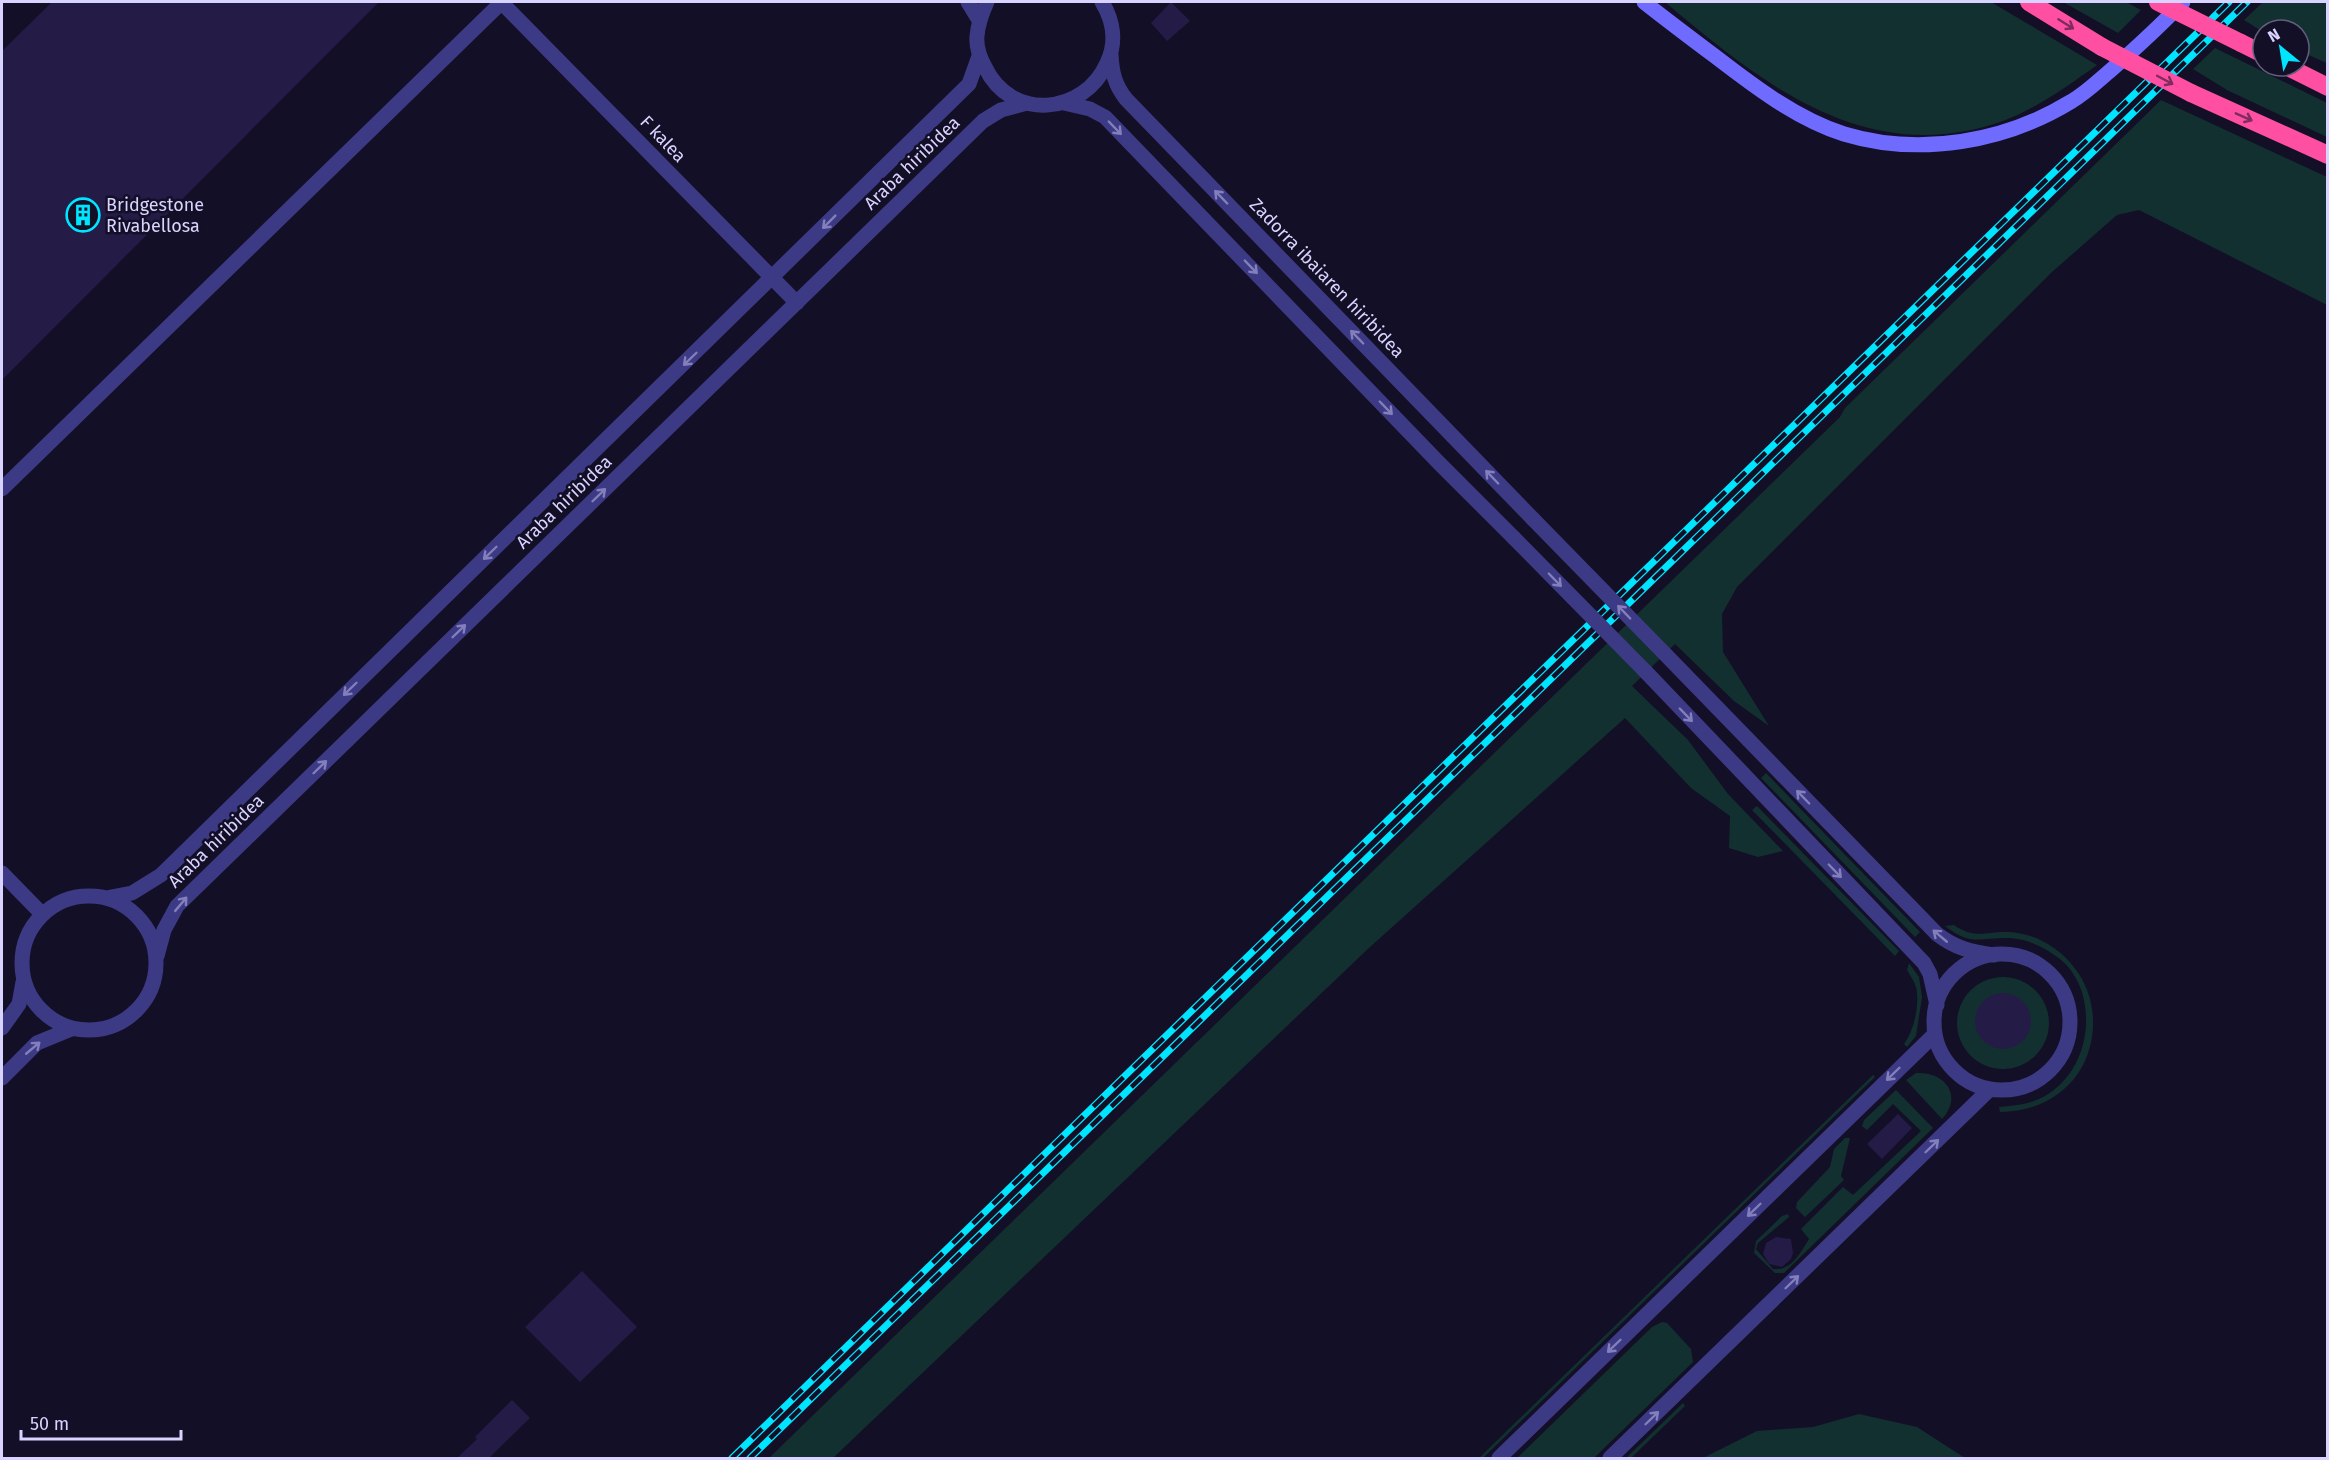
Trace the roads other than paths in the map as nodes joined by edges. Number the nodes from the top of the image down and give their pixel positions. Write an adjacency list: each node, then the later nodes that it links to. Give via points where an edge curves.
1 (502, 2): 18 (street, F kalea); 20 (street)
2 (968, 2): 9 (street)
3 (987, 2): 9 (street)
4 (1102, 2): 11 (street, Zadorra ibaiaren hiribidea, via 1113,34)
5 (1644, 2): 8 (street, via 1766,95 1806,117 1843,133 1904,145 1950,144 2004,133 2039,119 2073,101 2155,32)
6 (2029, 2): 17 (highway, one-way to 17, bridge, via 2102,47 2191,93)
7 (2158, 2): 10 (highway, bridge)
8 (2183, 2)
9 (979, 20): 12 (street)
10 (2251, 48)
11 (1111, 55): 15 (street, via 1101,76 1085,93); 24 (street, Zadorra ibaiaren hiribidea, one-way to 11, bridge, via 1951,945 1937,934 1126,99 1112,74)
12 (979, 56): 16 (street, via 989,77 1006,93); 18 (street, Araba hiribidea, one-way to 18, via 969,84)
13 (2310, 78): 14 (highway)
14 (2328, 87)
15 (1064, 103): 16 (street, Araba hiribidea); 27 (street, one-way to 27, bridge, via 1105,117 1646,672 1924,963)
16 (1027, 104): 19 (street, Araba hiribidea, via 1001,110 983,121)
17 (2328, 155)
18 (772, 278): 19 (street, F kalea); 22 (street, Araba hiribidea, one-way to 22, via 161,875 132,892)
19 (797, 303): 25 (street, Araba hiribidea, one-way to 19, via 164,930 177,906)
20 (2, 489)
21 (2, 873): 23 (street)
22 (106, 898): 23 (street, via 84,895 55,904); 25 (street, via 132,911 148,929)
23 (42, 914): 26 (street, via 23,946)
24 (1994, 955): 27 (street, via 1968,963 1948,981); 32 (street, via 2018,956 2040,965 2058,982 2068,1004 2070,1028 2064,1051 2042,1078 2008,1090)
25 (157, 956): 29 (street, via 151,989 142,1006 123,1023 100,1030)
26 (23, 982): 28 (street, via 19,1004); 29 (street, via 46,1017)
27 (1937, 1005): 30 (street)
28 (2, 1028)
29 (71, 1029): 31 (street, one-way to 29, via 37,1043)
30 (1935, 1034): 32 (street, via 1948,1064 1960,1076); 33 (street, one-way to 33)
31 (2, 1078)
32 (1990, 1089): 34 (street, one-way to 32)
33 (1499, 1458)
34 (1610, 1458)

